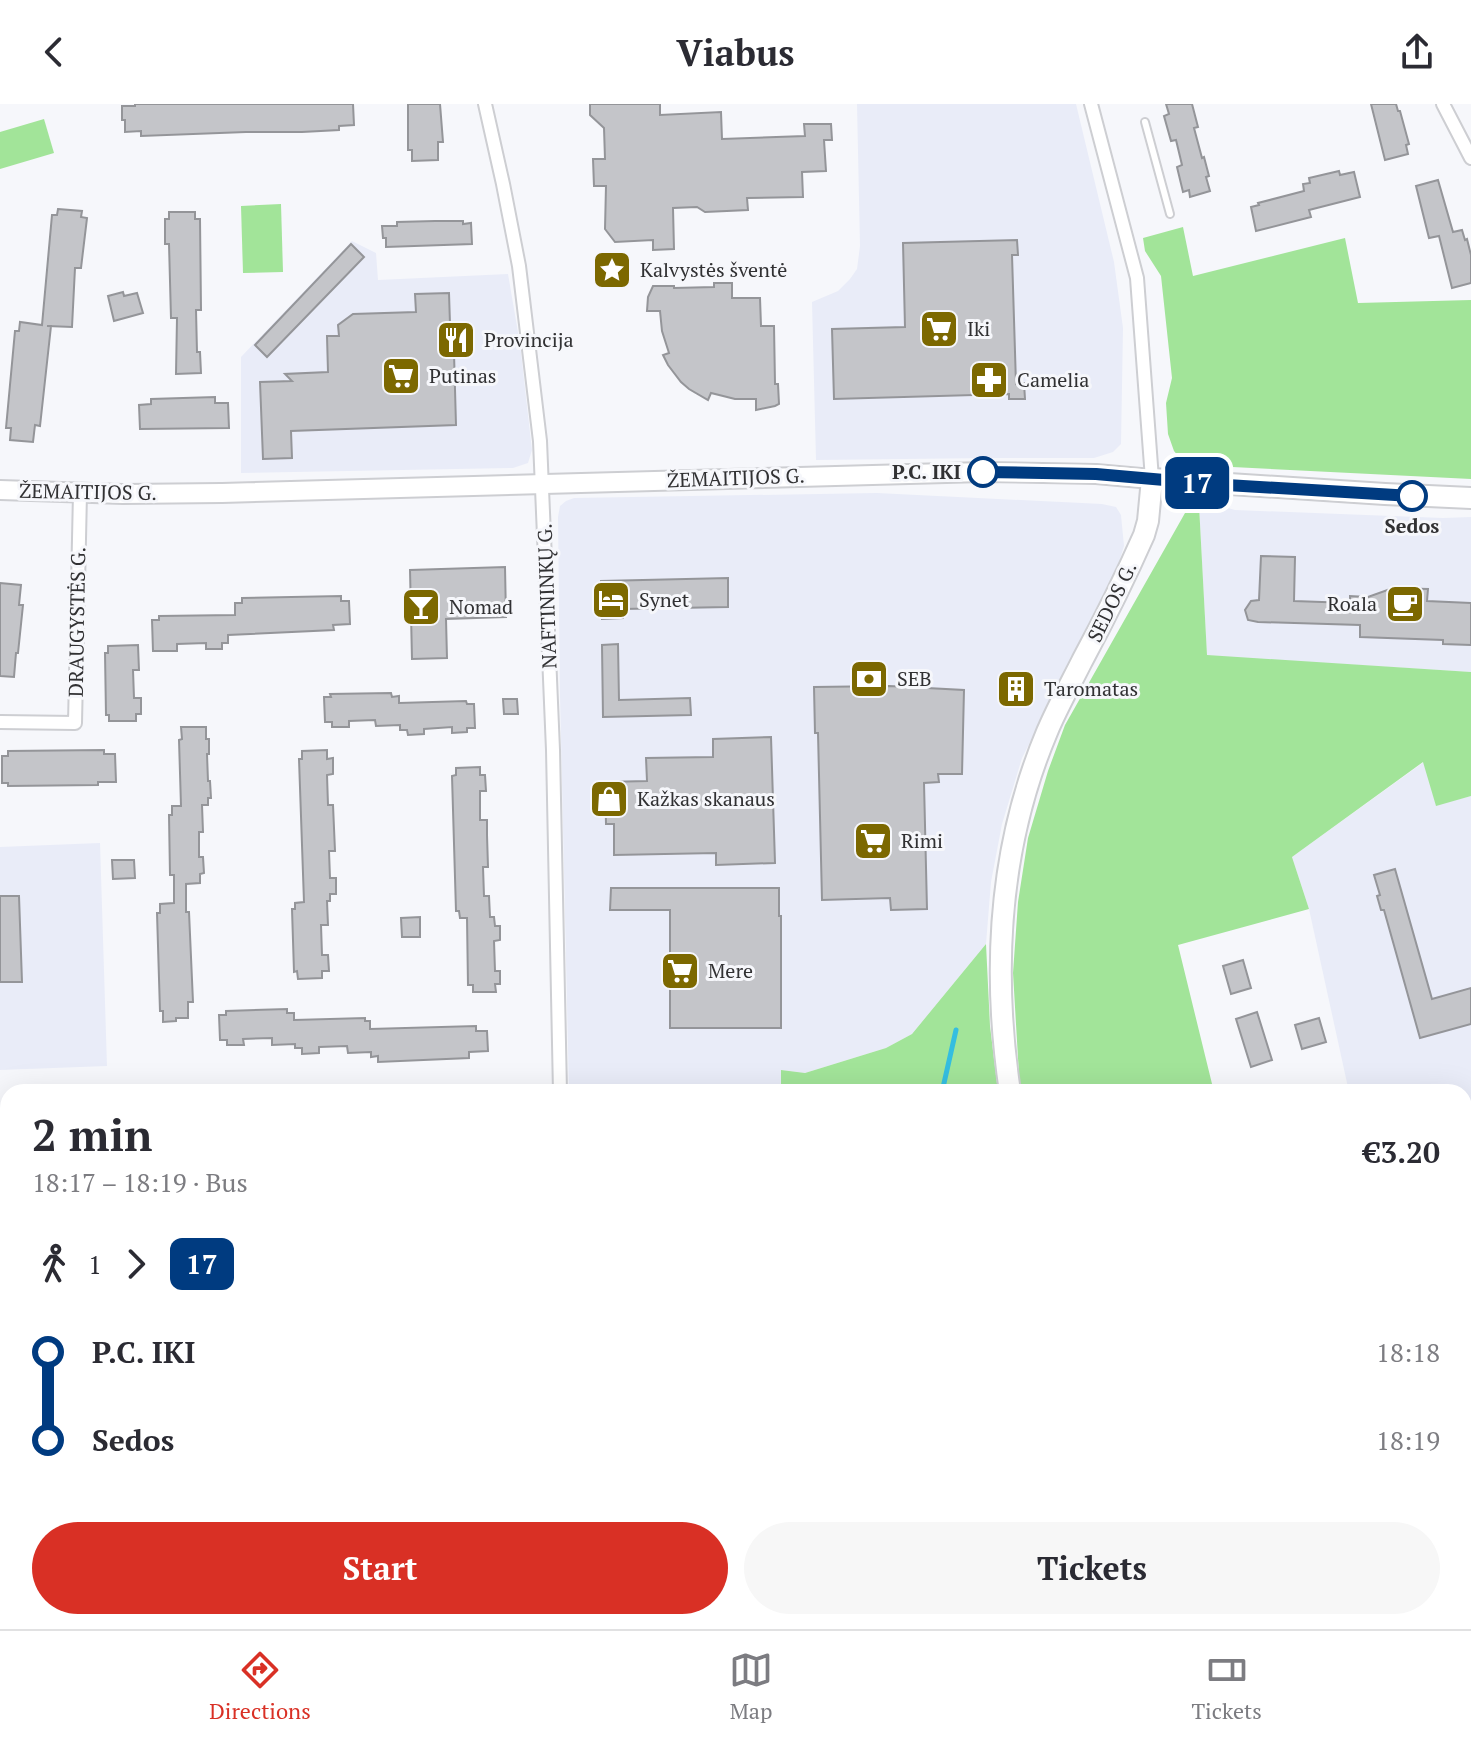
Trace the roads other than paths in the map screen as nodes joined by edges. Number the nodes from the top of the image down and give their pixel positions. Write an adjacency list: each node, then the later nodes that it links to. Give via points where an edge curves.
1 (485, 104): 8 (street, NAFTININKŲ G., via 519,266)
2 (1091, 104): 7 (street, SEDOS G., via 1137,278)
3 (1443, 104): 5 (street)
4 (1145, 122): 6 (lane)
5 (1471, 158)
6 (1170, 214)
7 (1152, 479): 8 (main road, ŽEMAITIJOS G., via 983,472); 11 (main road, ŽEMAITIJOS G.); 14 (main road, SEDOS G., via 1144,535 1048,730 1017,822 1003,912 1001,974)
8 (542, 484): 10 (main road, ŽEMAITIJOS G.); 13 (street, NAFTININKŲ G.)
9 (0, 490): 10 (main road, ŽEMAITIJOS G.)
10 (80, 493): 12 (street, DRAUGYSTĖS G., via 75,723)
11 (1471, 498)
12 (0, 722)
13 (560, 1084)
14 (1009, 1084)

